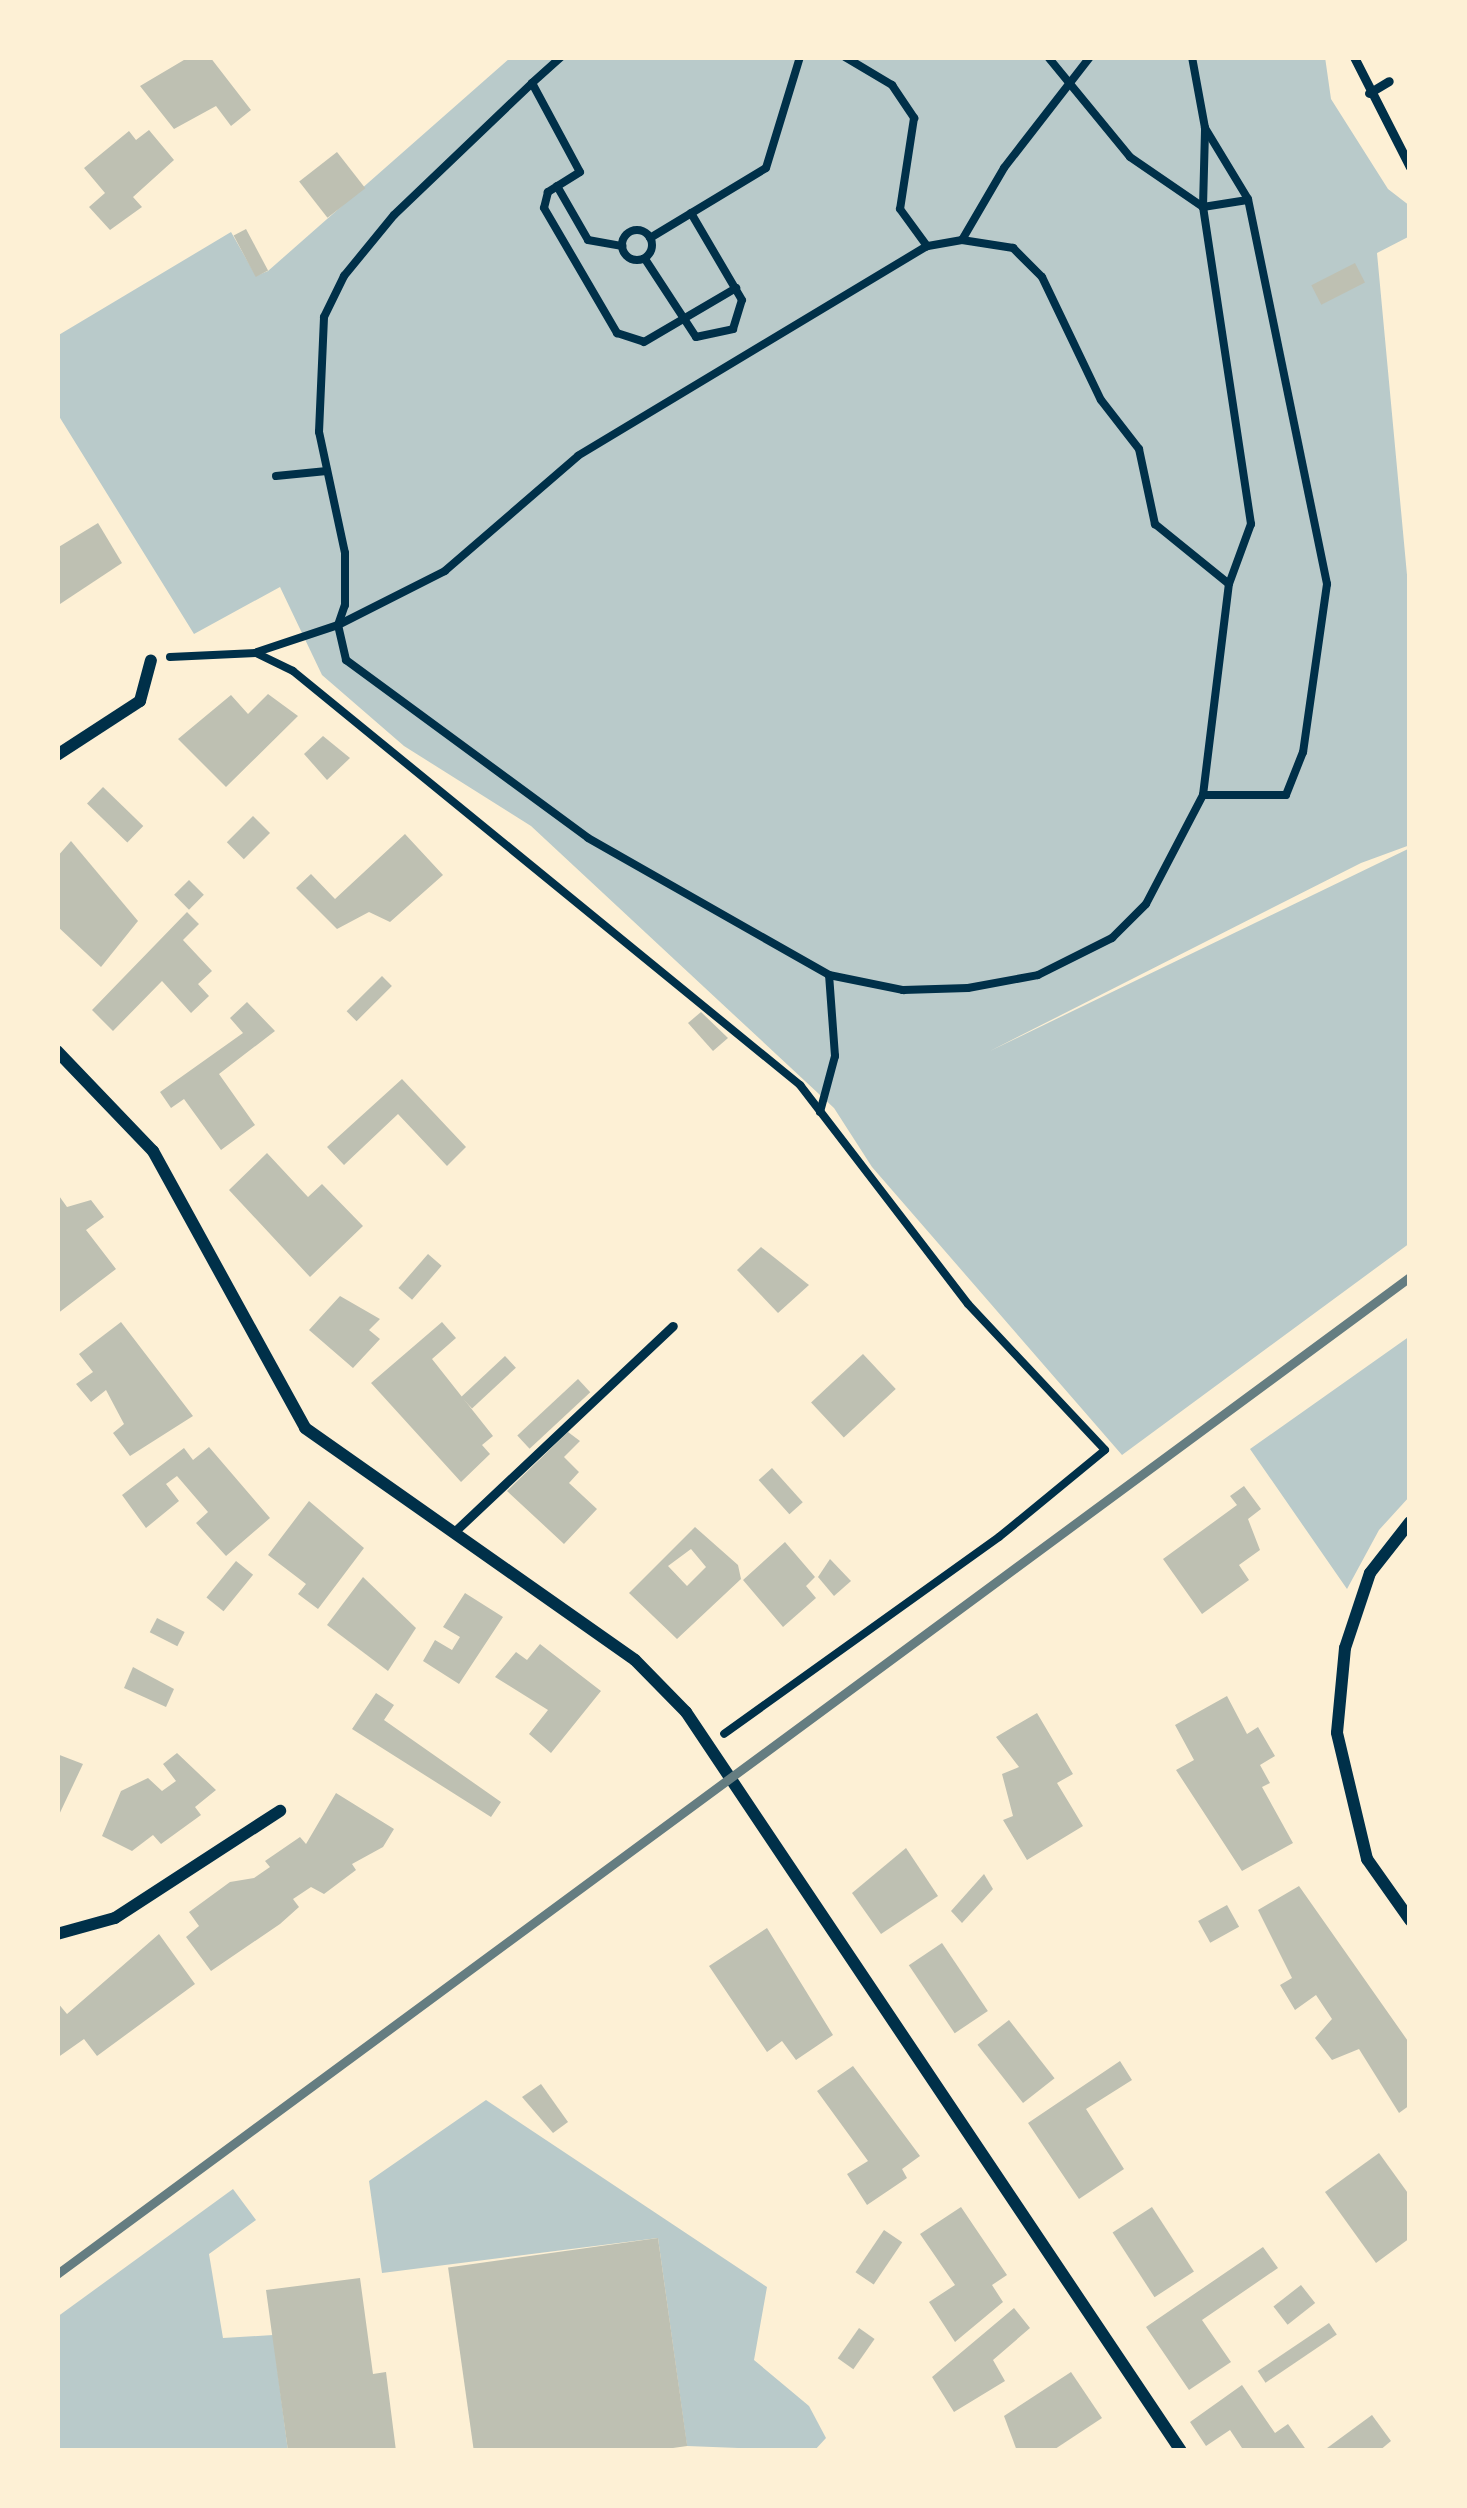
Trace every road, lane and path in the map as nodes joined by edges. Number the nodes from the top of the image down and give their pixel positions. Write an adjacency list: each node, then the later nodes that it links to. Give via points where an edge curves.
1 (561, 57): 9 (path)
2 (800, 57): 17 (path, via 766,168)
3 (845, 57): 20 (path, via 892,85 914,118 900,208)
4 (1048, 57): 10 (path)
5 (1090, 57): 10 (path)
6 (1192, 57): 12 (path)
7 (1354, 57): 11 (lane)
8 (1389, 81): 11 (lane)
9 (532, 83): 14 (path, via 580,172); 25 (path, via 394,214 344,276 323,317 319,356)
10 (1066, 84): 16 (path, via 1130,157); 19 (path)
11 (1369, 93): 13 (lane)
12 (1205, 128): 15 (path); 16 (path)
13 (1410, 167)
14 (557, 186): 21 (path, via 588,240); 24 (path, via 544,208 617,333 644,342)
15 (1248, 200): 16 (path); 32 (path, via 1327,584 1303,752 1286,795)
16 (1204, 207): 27 (path, via 1251,524)
17 (691, 213): 18 (path); 23 (path)
18 (650, 238): 21 (path, via 632,231); 22 (path)
19 (962, 240): 20 (path); 27 (path, via 1013,248 1042,277 1102,400 1139,448 1155,524)
20 (927, 245): 28 (path, via 578,457 445,571)
21 (622, 246): 22 (path, via 630,259)
22 (645, 259): 24 (path)
23 (736, 288): 24 (path); 24 (path, via 742,310 726,334 696,337)
24 (682, 321)
25 (327, 471): 26 (path); 28 (path, via 348,581)
26 (276, 476)
27 (1229, 584): 32 (path)
28 (338, 625): 29 (path); 33 (path, via 346,659 588,838)
29 (256, 653): 30 (path); 35 (path, via 293,671 800,1085)
30 (151, 659): 31 (street, via 140,701)
31 (57, 755)
32 (1203, 795): 33 (path, via 1145,904 1112,938 1038,975 903,991)
33 (829, 975): 35 (path, via 836,1056)
34 (57, 1051): 38 (street, via 153,1151 305,1428)
35 (820, 1112): 39 (path, via 968,1304 1105,1450 999,1537)
36 (673, 1326): 38 (lane)
37 (1410, 1522): 41 (street, via 1370,1573 1345,1648 1336,1733 1366,1859)
38 (453, 1533): 39 (street, via 634,1660)
39 (710, 1743): 43 (street)
40 (280, 1811): 42 (street, via 115,1918)
41 (1410, 1920)
42 (57, 1934)
43 (1181, 2451)

